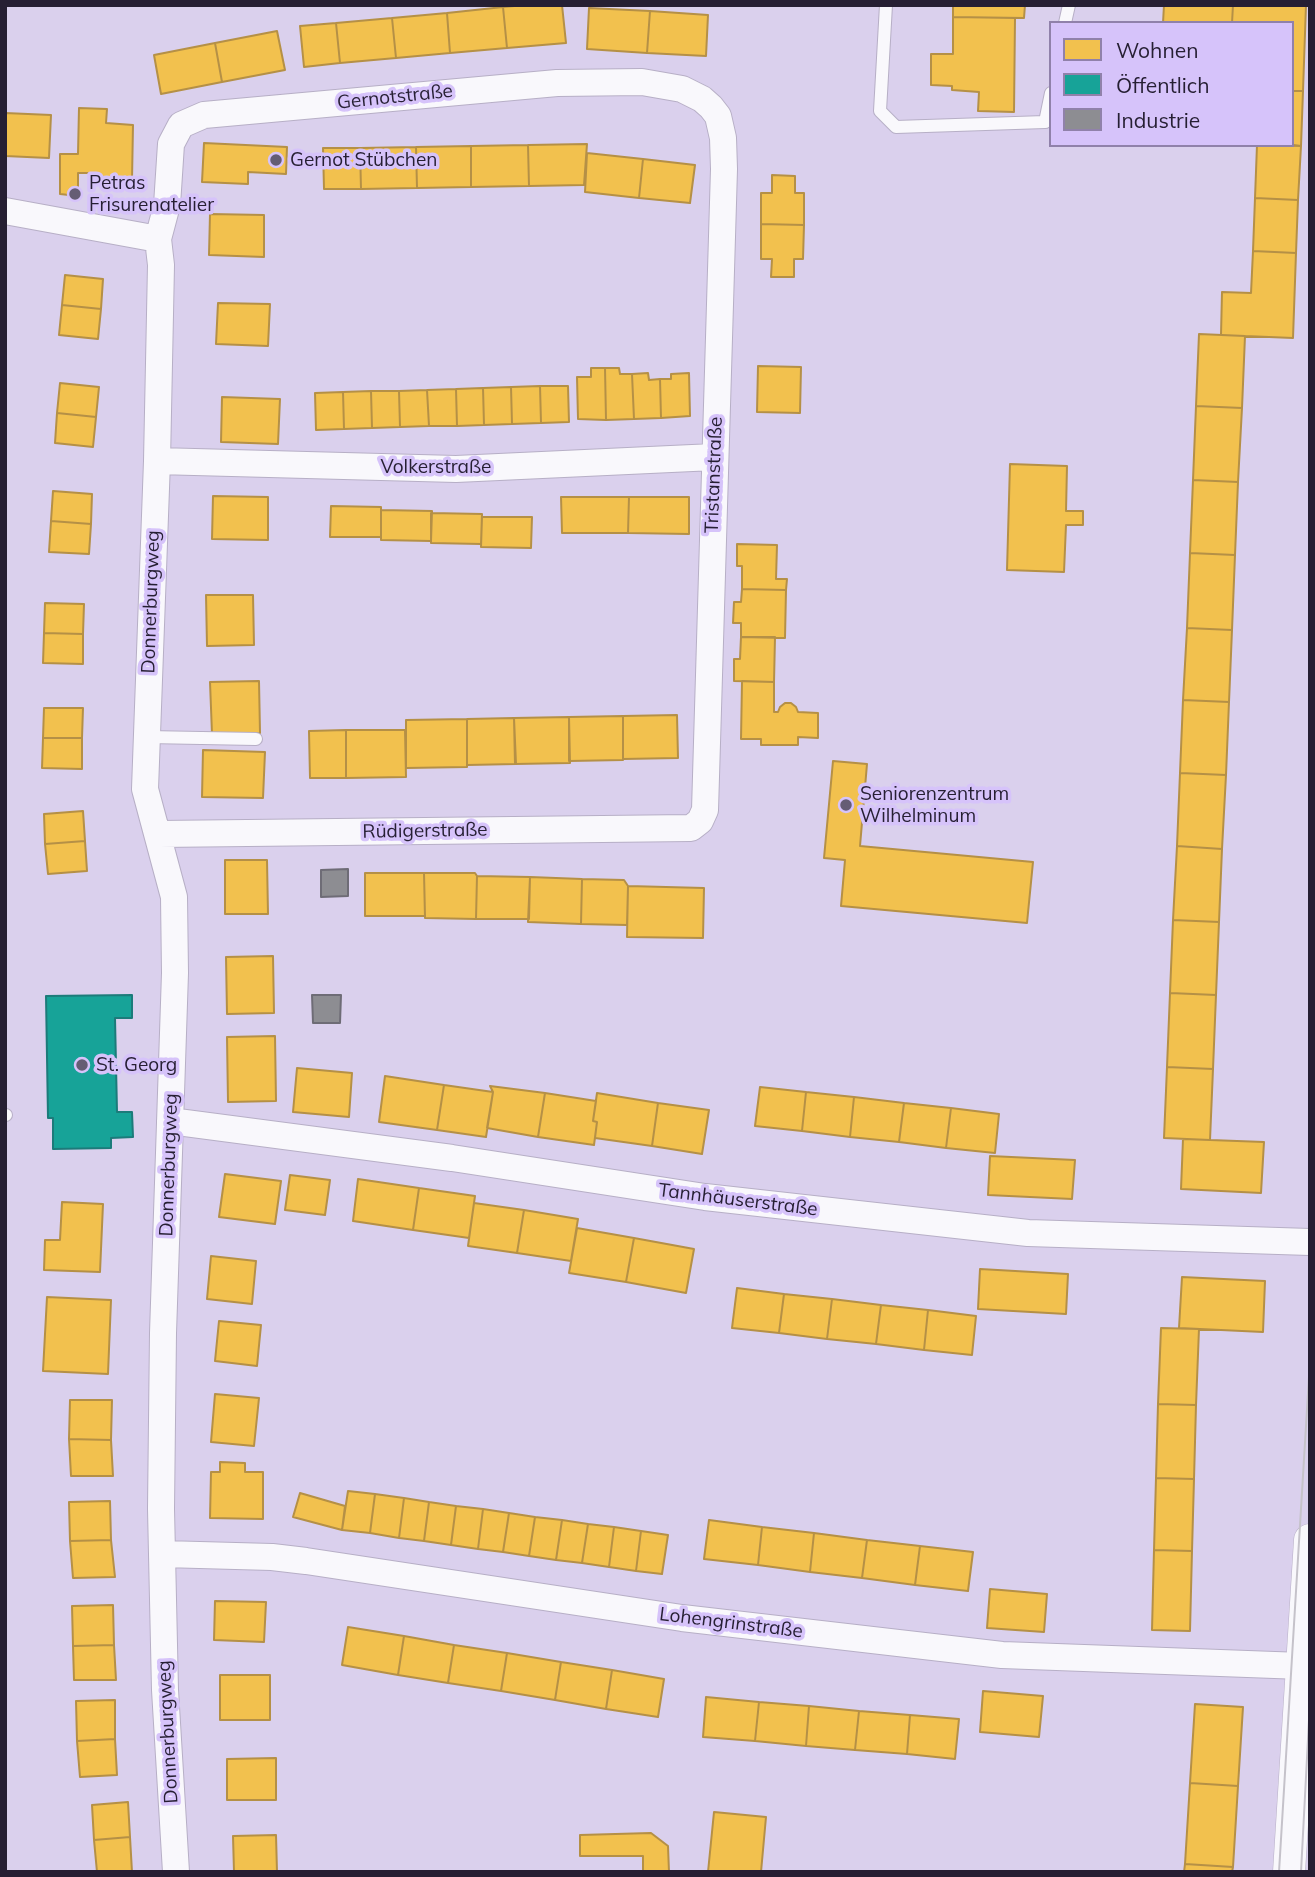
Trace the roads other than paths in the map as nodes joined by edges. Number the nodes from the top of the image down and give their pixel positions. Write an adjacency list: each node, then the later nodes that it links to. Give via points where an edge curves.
1 (886, 5): 2 (lane, via 880,111 896,127 1045,122)
2 (1049, 103)
3 (718, 116): 5 (street, Gernotstraße, via 702,99 682,89 642,82 557,83 204,115 181,125 171,144 167,205); 6 (street, Tristanstraße, via 724,169)
4 (5, 211): 5 (street)
5 (158, 239): 7 (street, Donnerburgweg)
6 (714, 457): 7 (street, Volkerstraße, via 456,469); 10 (street, Tristanstraße, via 705,810)
7 (157, 461): 8 (street, Donnerburgweg)
8 (147, 737): 9 (lane); 11 (street, Donnerburgweg, via 145,789)
9 (256, 739)
10 (691, 828): 11 (street, Rüdigerstraße)
11 (159, 834): 12 (street, Donnerburgweg, via 174,897)
12 (170, 1121): 13 (street, Tannhäuserstraße, via 705,1197 1028,1233); 15 (street, Donnerburgweg, via 163,1333)
13 (1310, 1242)
14 (1310, 1539): 16 (street)
15 (163, 1554): 16 (street, Lohengrinstraße, via 306,1561 682,1618 1002,1655); 17 (street, Donnerburgweg, via 165,1690)
16 (1302, 1667): 18 (street)
17 (176, 1872)
18 (1289, 1872)

